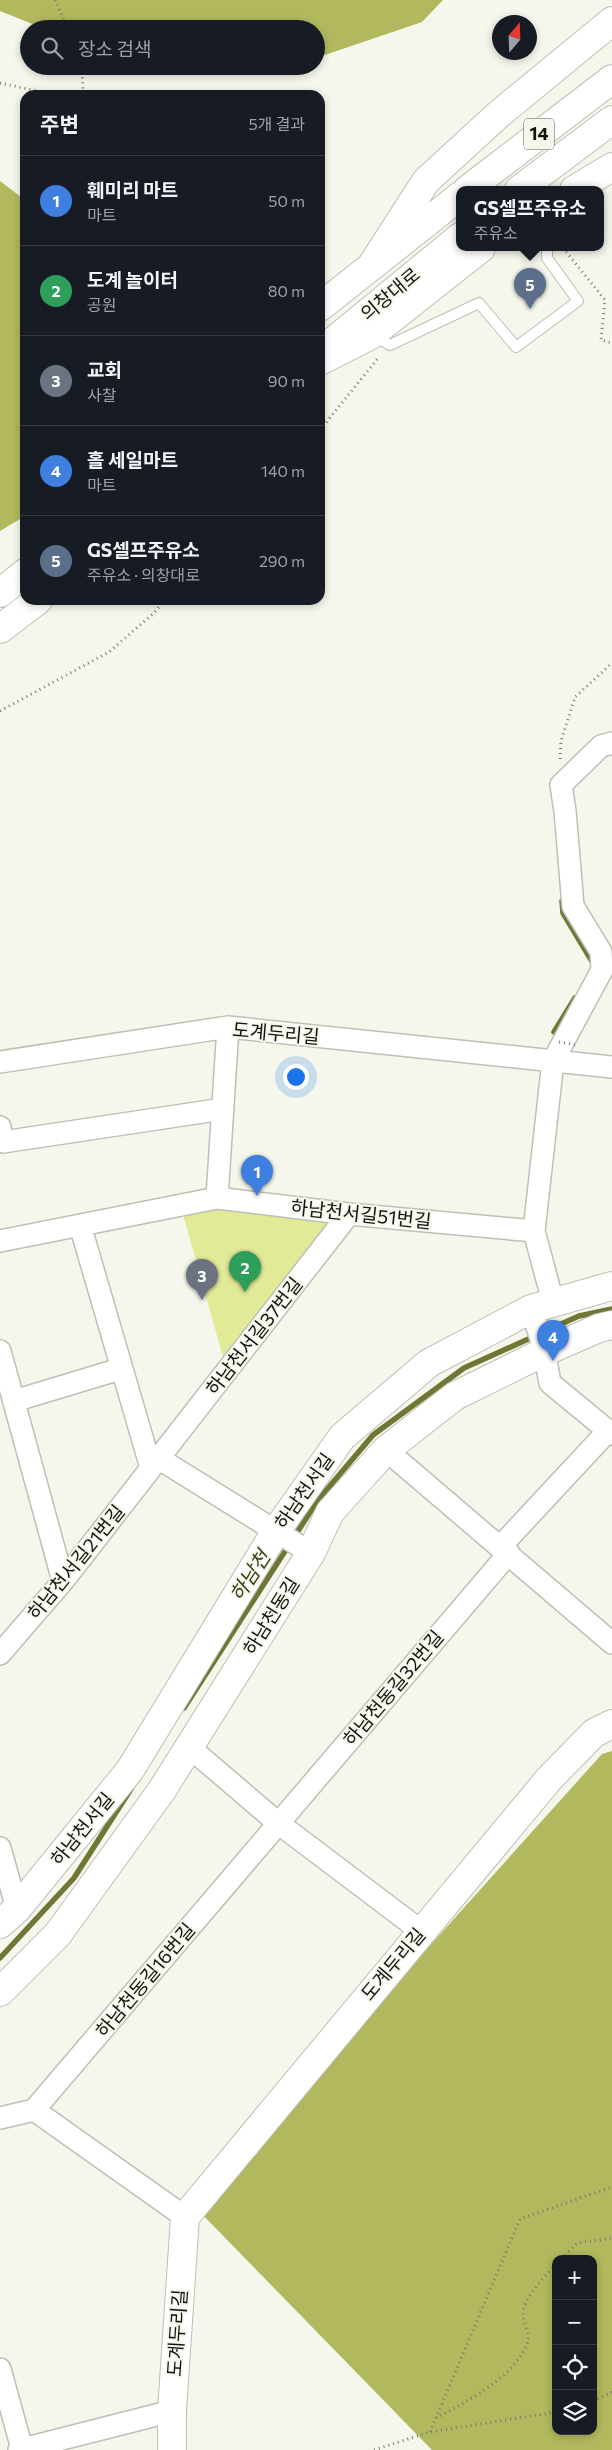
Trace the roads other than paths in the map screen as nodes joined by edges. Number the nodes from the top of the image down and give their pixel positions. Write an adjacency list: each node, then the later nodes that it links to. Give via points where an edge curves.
1 (612, 21): 12 (main road, via 499,114 426,182)
2 (612, 79): 5 (main road, 14)
3 (612, 120): 6 (main road, 14)
4 (609, 174): 7 (main road)
5 (472, 186)
6 (523, 186)
7 (583, 186)
8 (456, 199): 12 (main road, 의창대로)
9 (456, 240): 15 (main road, 의창대로)
10 (479, 251): 14 (main road)
11 (547, 251): 14 (lane, via 547,258 578,301 516,346 479,303)
12 (372, 265): 13 (main road, 의창대로)
13 (325, 299)
14 (380, 340): 16 (main road)
15 (325, 348)
16 (325, 359)
17 (20, 577): 18 (main road)
18 (0, 593)
19 (31, 605): 20 (main road)
20 (0, 629)
21 (612, 743): 23 (street, via 601,746 561,785 572,906 601,952 602,970)
22 (228, 1027): 23 (street, 도계두리길); 24 (street, 도계두리길); 26 (street)
23 (556, 1051): 25 (street, 도계두리길); 31 (street)
24 (0, 1062)
25 (612, 1067)
26 (223, 1109): 27 (street, via 3,1142); 28 (street)
27 (0, 1127)
28 (217, 1198): 29 (street, 하남천서길51번길); 30 (street, 하남천서길51번길)
29 (350, 1214): 31 (street, 하남천서길51번길); 42 (street, 하남천서길37번길)
30 (80, 1225): 32 (street, 하남천서길51번길); 38 (street)
31 (534, 1231): 34 (street)
32 (0, 1241)
33 (612, 1286): 34 (main road, 하남천서길)
34 (540, 1311): 36 (street); 43 (main road, 하남천서길, via 429,1362 342,1437)
35 (612, 1325): 36 (main road, 하남천동길)
36 (544, 1349): 40 (street, via 550,1383); 41 (main road, 하남천동길, via 455,1396)
37 (0, 1350): 39 (street)
38 (120, 1370): 39 (street); 42 (street)
39 (14, 1401): 46 (street)
40 (610, 1433): 45 (street, 하남천동길32번길)
41 (386, 1450): 44 (main road, 하남천동길, via 330,1512); 45 (street)
42 (154, 1463): 43 (street); 46 (street, 하남천서길21번길)
43 (279, 1533): 44 (street); 53 (main road, 하남천서길, via 130,1770)
44 (307, 1550): 50 (main road, 하남천동길)
45 (504, 1550): 47 (street); 51 (street, 하남천동길32번길)
46 (63, 1580): 48 (street, 하남천서길21번길)
47 (612, 1643)
48 (0, 1654)
49 (612, 1724): 54 (main road, 도계두리길, via 594,1732 548,1779)
50 (188, 1748): 51 (street); 55 (main road, 하남천동길, via 162,1790 58,1934)
51 (278, 1823): 54 (street); 56 (street, 하남천동길16번길)
52 (0, 1848): 53 (street)
53 (9, 1917)
54 (421, 1931): 58 (main road, 도계두리길)
55 (0, 1992)
56 (34, 2110): 57 (street); 58 (street)
57 (0, 2118)
58 (185, 2217): 60 (main road, 도계두리길)
59 (0, 2369): 61 (street)
60 (172, 2411): 61 (street); 62 (main road, 도계두리길)
61 (20, 2450)
62 (172, 2450)

